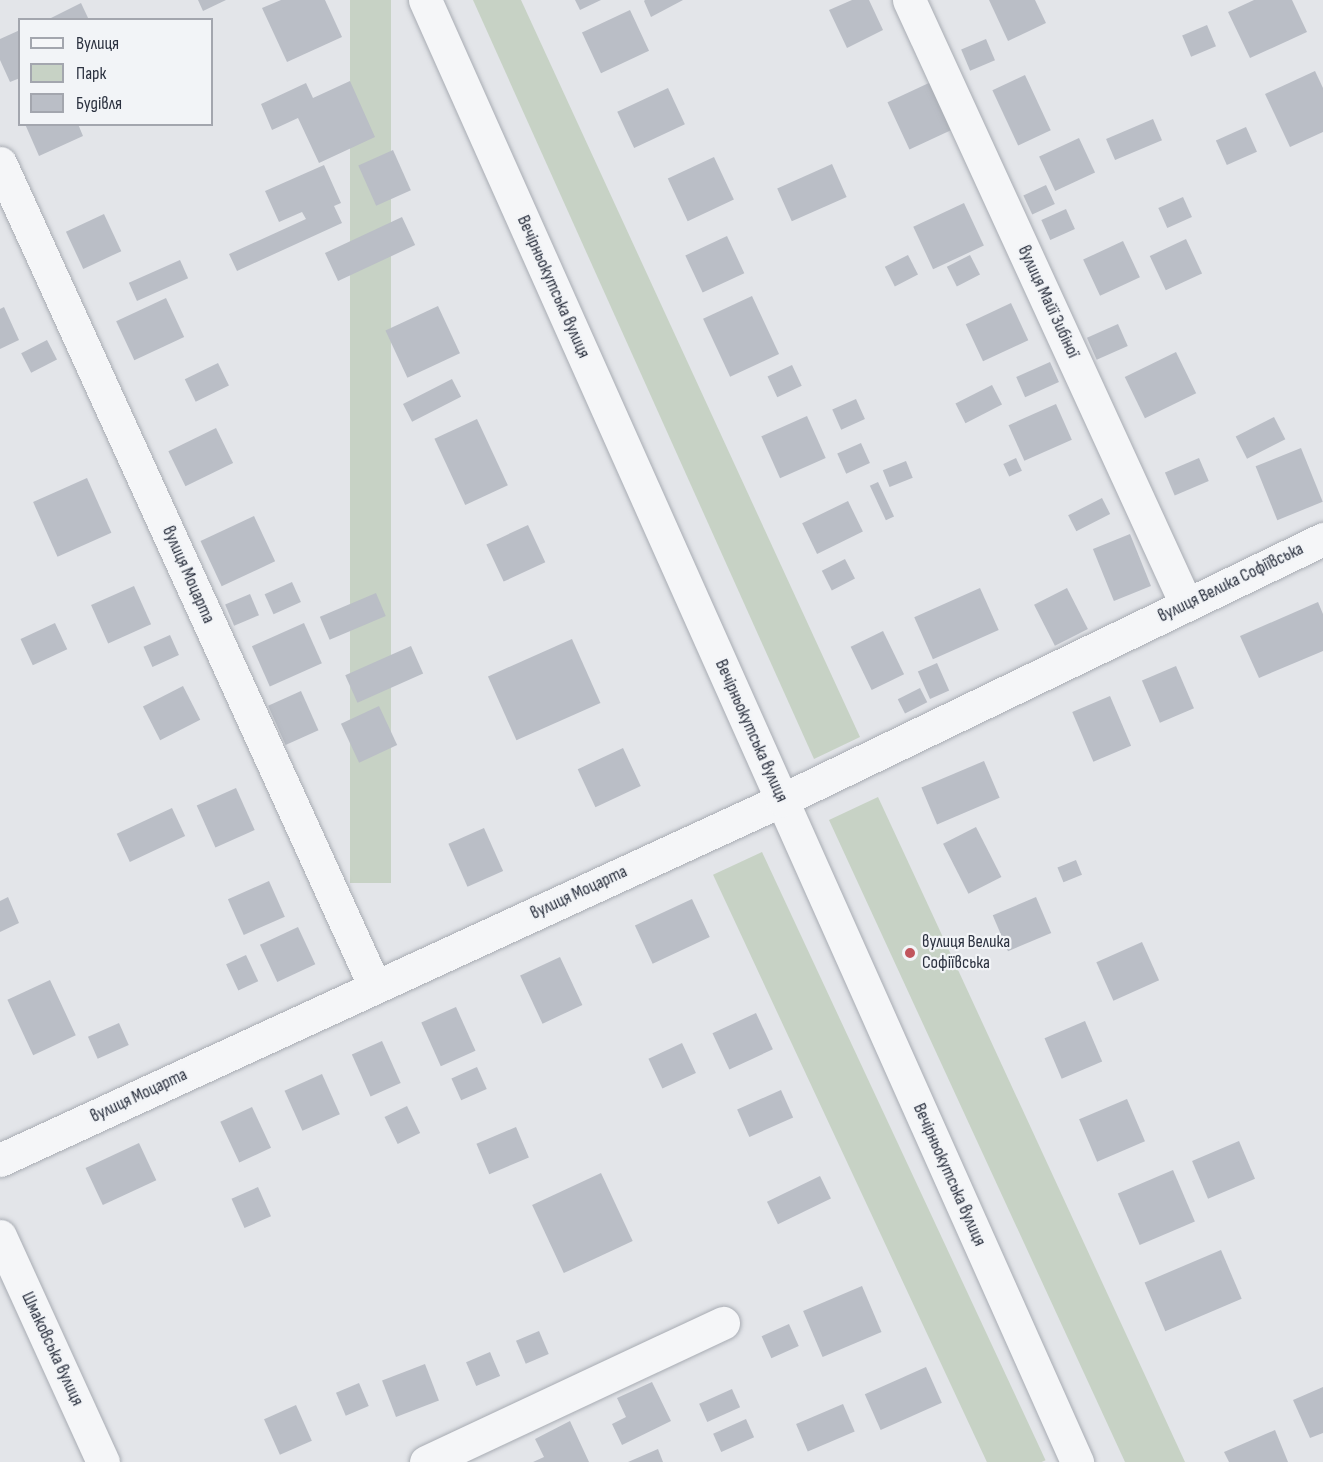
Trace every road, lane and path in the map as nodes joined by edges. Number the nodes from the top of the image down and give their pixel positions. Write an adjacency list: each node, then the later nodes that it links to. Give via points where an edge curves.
1 (425, 0): 6 (street, Вечірньокутська вулиця)
2 (909, 0): 5 (street, вулиця Майї Зибіної)
3 (0, 163): 7 (street, вулиця Моцарта)
4 (1323, 539): 5 (street, вулиця Велика Софіївська)
5 (1186, 604): 6 (street, вулиця Велика Софіївська)
6 (782, 800): 7 (street, вулиця Моцарта); 13 (street, Вечірньокутська вулиця)
7 (375, 987): 8 (street, вулиця Моцарта)
8 (0, 1160)
9 (0, 1236): 11 (street, Шмаковська вулиця)
10 (723, 1323): 12 (street)
11 (103, 1462)
12 (426, 1462)
13 (1077, 1462)

